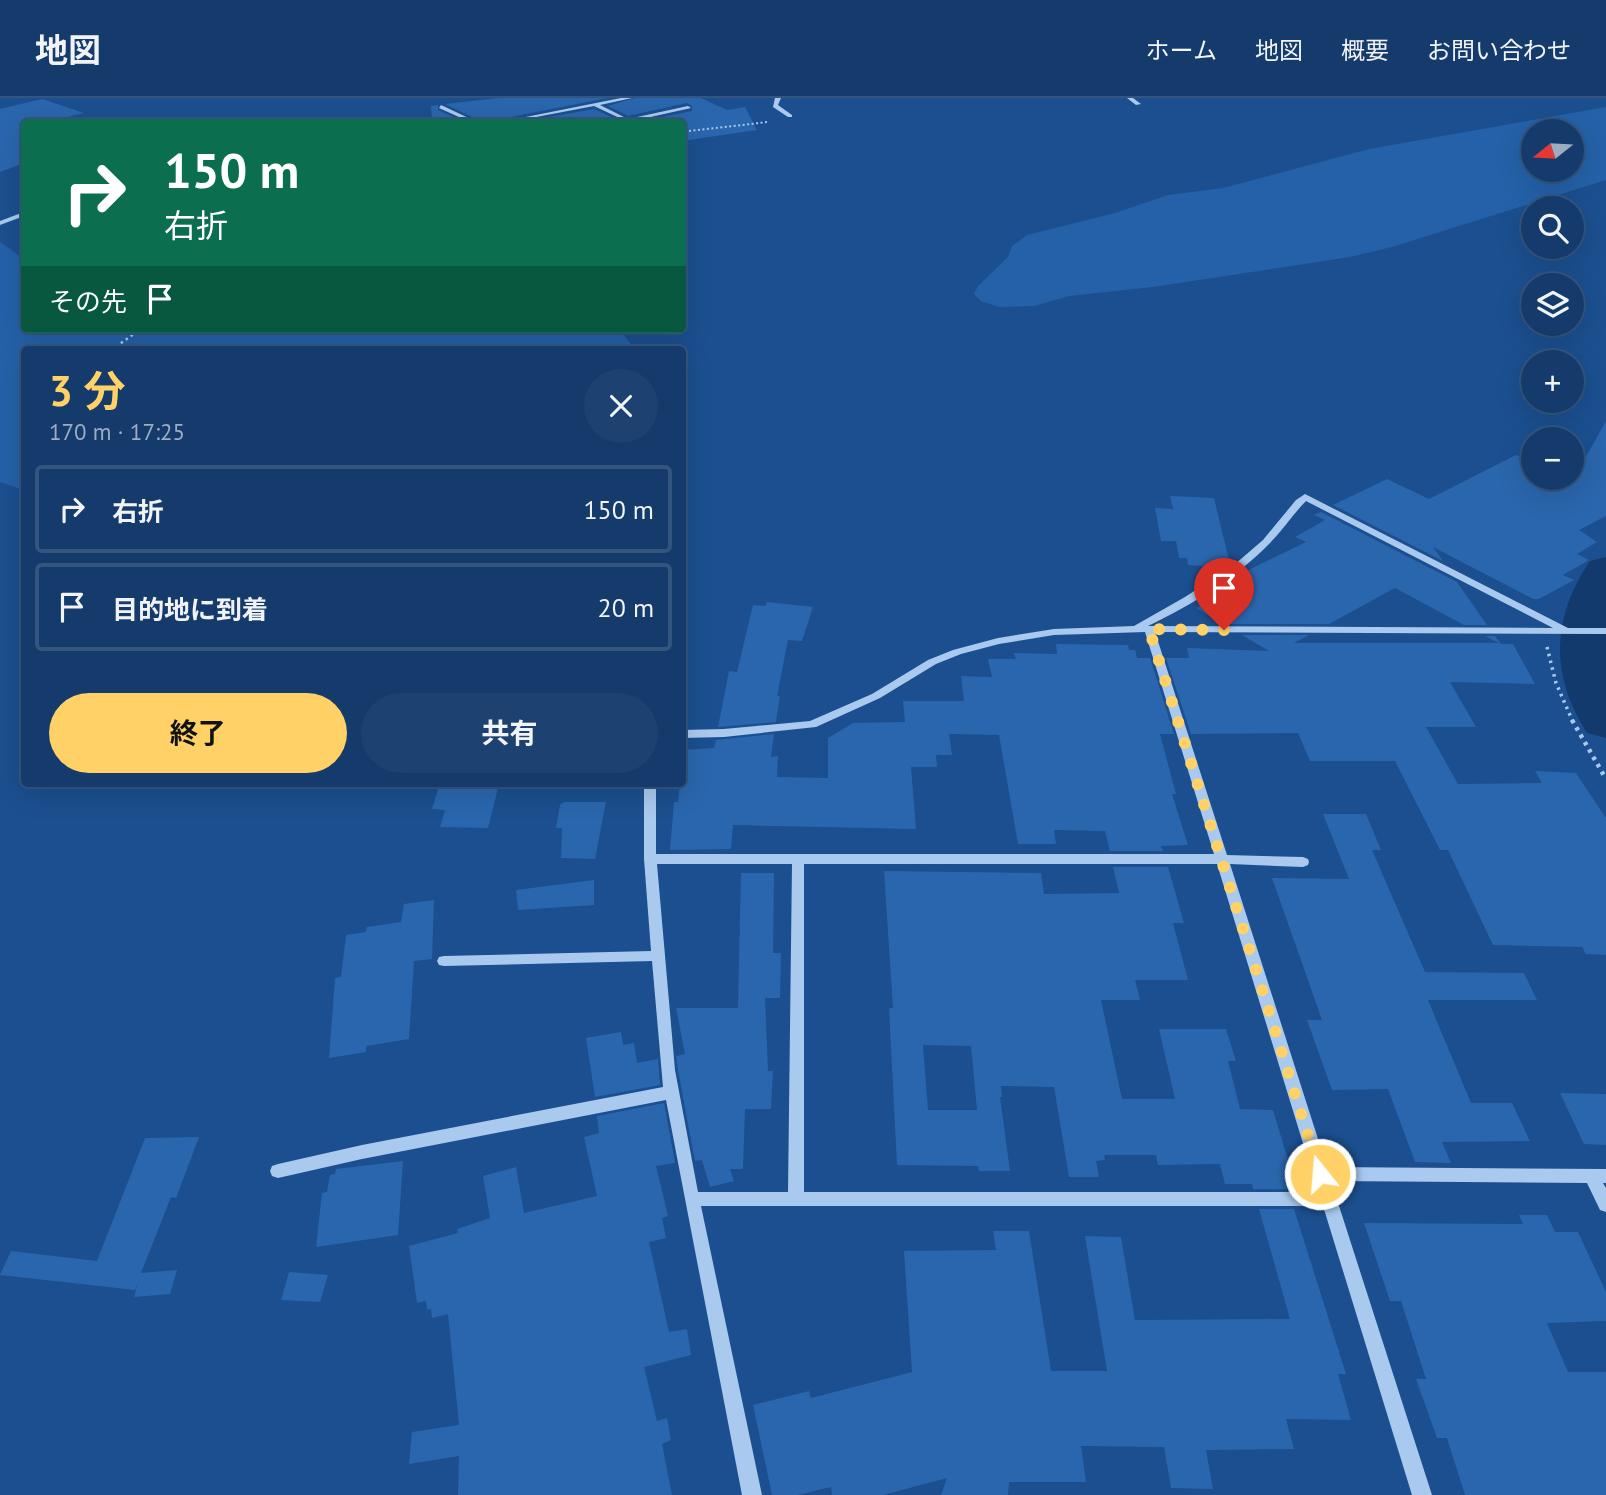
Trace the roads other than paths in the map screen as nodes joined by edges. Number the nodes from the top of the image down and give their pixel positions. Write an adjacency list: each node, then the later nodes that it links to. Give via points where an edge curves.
1 (585, 98): 6 (street)
2 (629, 98): 6 (street)
3 (778, 98): 11 (street, via 775,106)
4 (1130, 98): 5 (street)
5 (1138, 104)
6 (592, 105): 8 (street); 14 (street)
7 (441, 107): 12 (street)
8 (577, 108): 10 (street); 13 (street)
9 (688, 108): 15 (street)
10 (571, 116)
11 (790, 116)
12 (466, 119)
13 (520, 119)
14 (623, 119)
15 (636, 119)
16 (21, 215): 17 (street)
17 (0, 223)
18 (1605, 628): 21 (street)
19 (1118, 629): 20 (street); 21 (street, via 1156,618 1222,577 1268,541 1305,497); 22 (street, via 1054,632 957,652 812,724)
20 (1149, 629): 21 (street); 26 (street)
21 (1567, 631)
22 (686, 734)
23 (650, 787): 24 (street)
24 (650, 859): 25 (street); 28 (street)
25 (798, 859): 26 (street); 35 (street)
26 (1221, 859): 27 (street); 32 (street)
27 (1303, 862)
28 (659, 956): 29 (street); 30 (street)
29 (444, 961)
30 (672, 1092): 31 (street); 34 (street)
31 (278, 1171)
32 (1320, 1174): 33 (street); 36 (street)
33 (1599, 1176): 37 (street)
34 (693, 1199): 35 (street); 38 (street)
35 (796, 1199): 36 (street)
36 (1328, 1199): 39 (street)
37 (1606, 1205)
38 (752, 1495)
39 (1422, 1495)

